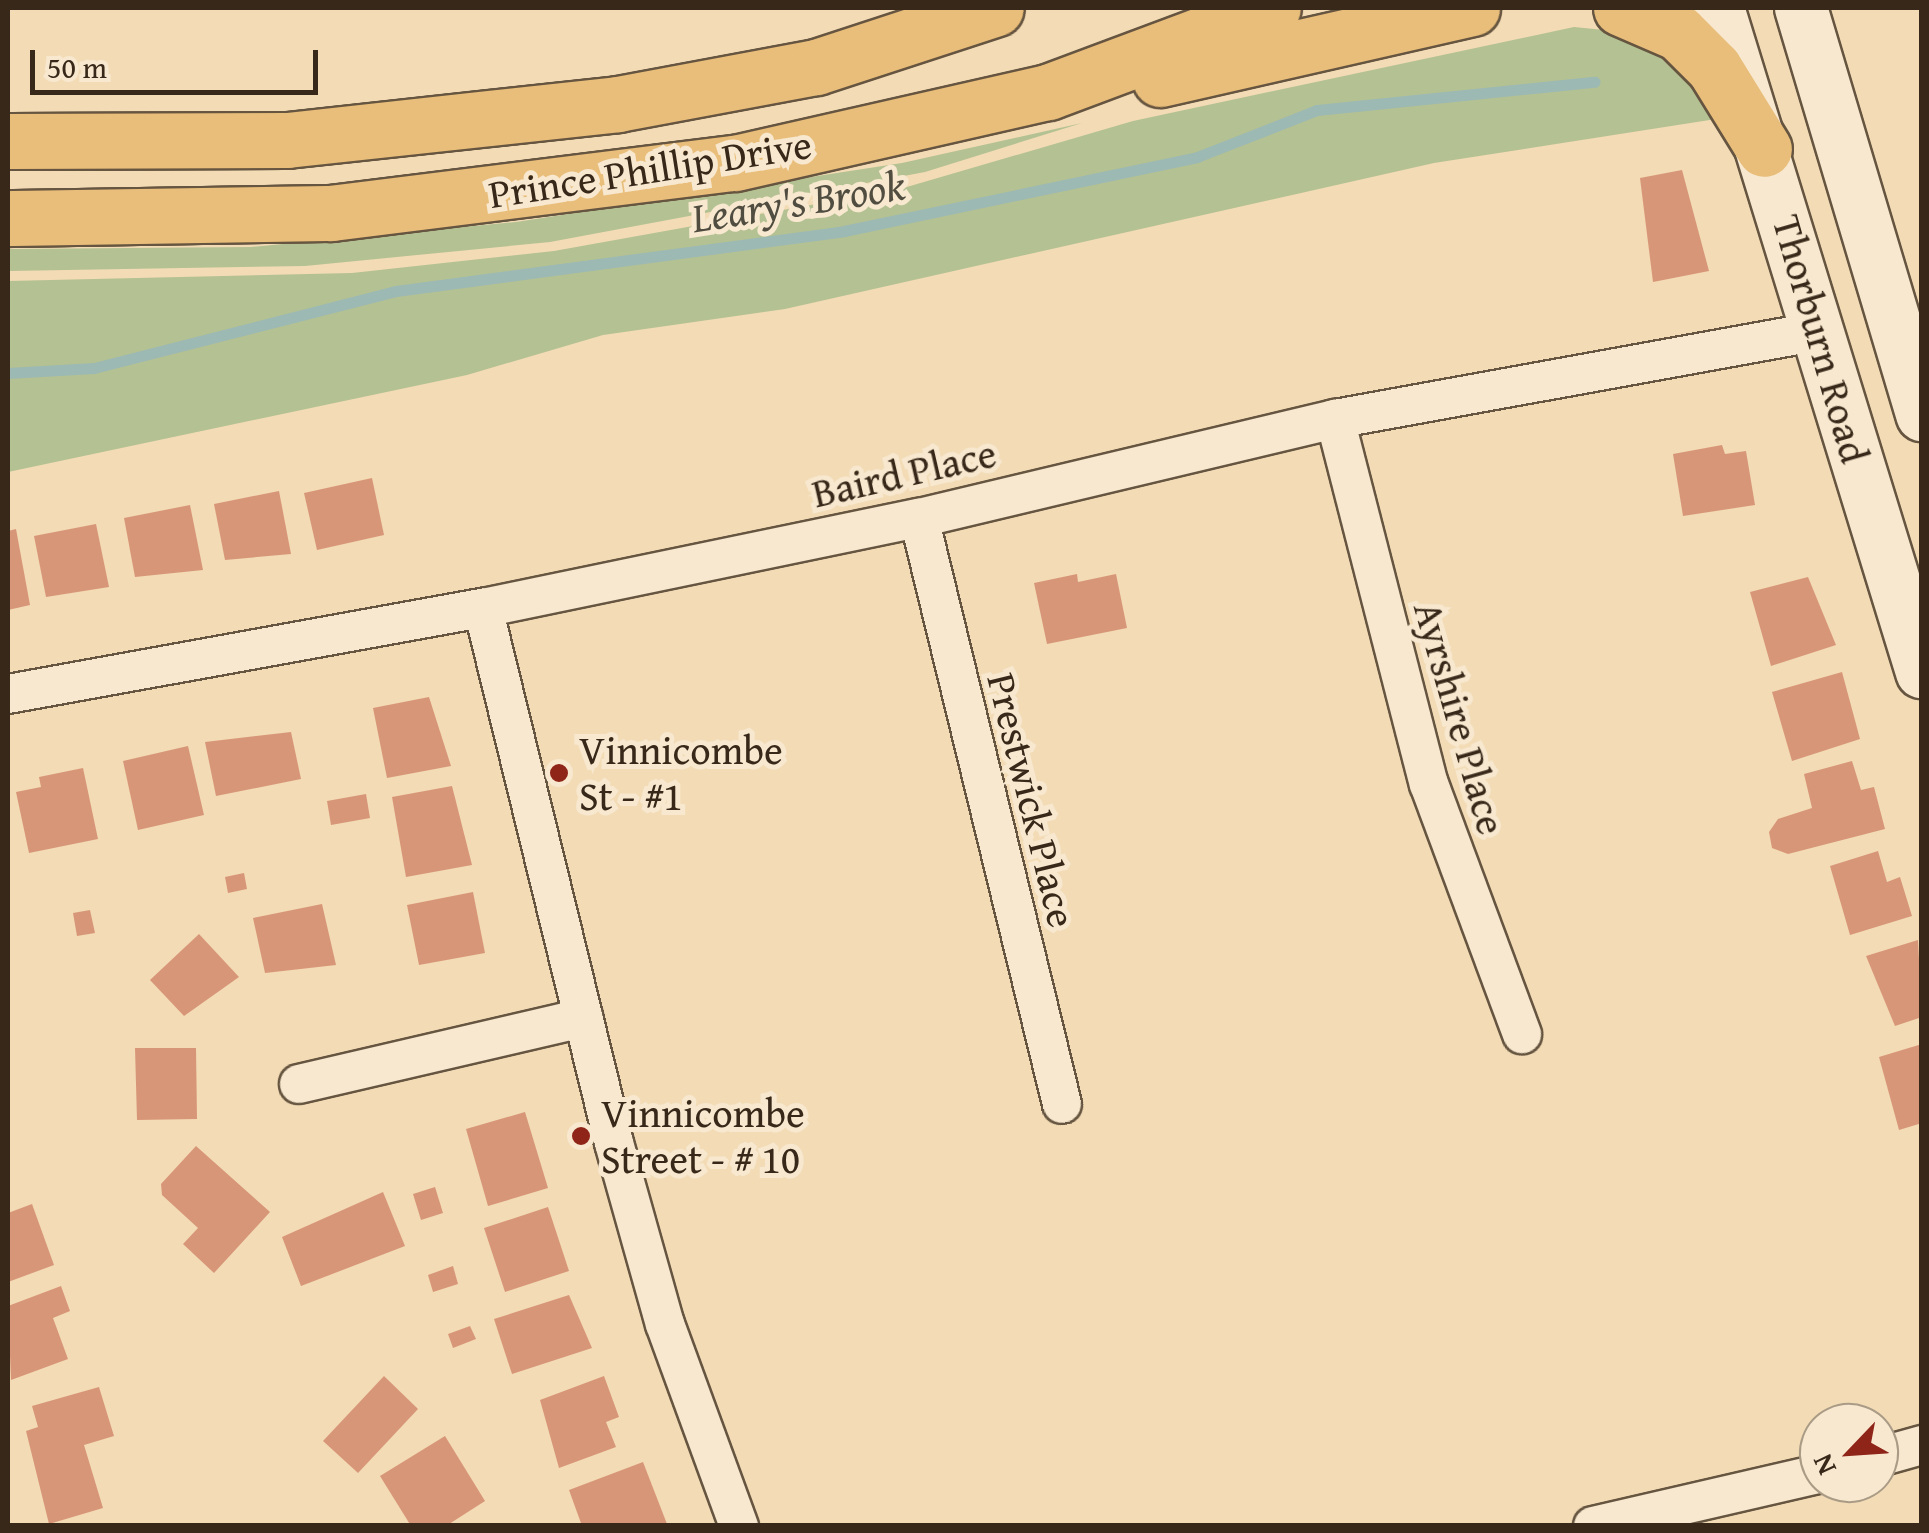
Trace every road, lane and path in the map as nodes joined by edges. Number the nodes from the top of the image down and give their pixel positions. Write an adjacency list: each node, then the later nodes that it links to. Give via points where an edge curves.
1 (996, 8): 8 (main road, Prince Phillip Drive, via 850,58 618,104 287,140)
2 (1273, 8): 7 (main road, Prince Phillip Drive)
3 (1472, 8): 7 (main road, via 1198,74)
4 (1621, 8): 9 (main road, via 1680,33 1714,68)
5 (1718, 8): 9 (main road, Thorburn Road)
6 (1801, 8): 12 (main road, Thorburn Road)
7 (1048, 92): 10 (main road, Prince Phillip Drive, via 735,163 532,191 331,213)
8 (8, 141)
9 (1764, 149): 11 (main road, Thorburn Road)
10 (8, 218)
11 (1818, 331): 13 (street, Baird Place); 16 (main road, Thorburn Road)
12 (1922, 415)
13 (1335, 418): 14 (street, Baird Place); 19 (street, Ayrshire Place, via 1428,784)
14 (919, 518): 15 (street, Baird Place); 21 (street, Prestwick Place)
15 (482, 608): 17 (street, Baird Place); 18 (street)
16 (1922, 672)
17 (8, 694)
18 (583, 1018): 20 (street); 24 (street, via 666,1324)
19 (1522, 1034)
20 (299, 1084)
21 (1062, 1104)
22 (1799, 1482): 23 (street)
23 (1716, 1514): 25 (street)
24 (739, 1526)
25 (1592, 1526)

